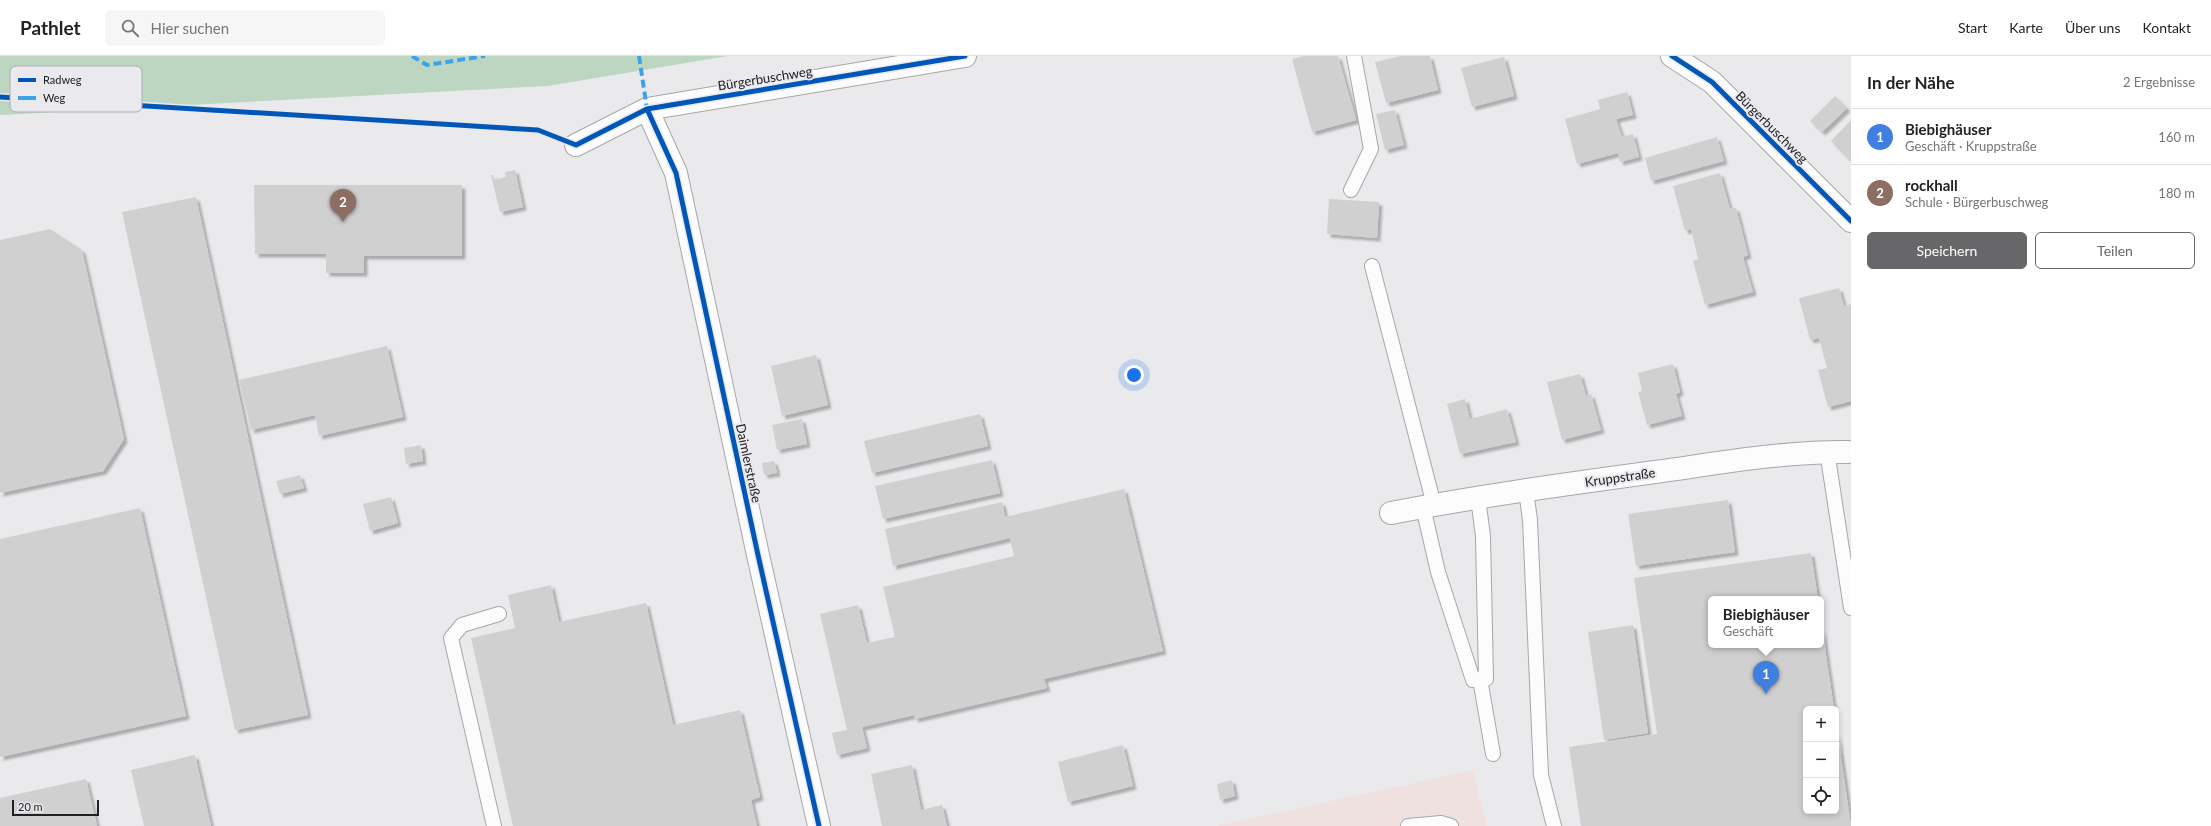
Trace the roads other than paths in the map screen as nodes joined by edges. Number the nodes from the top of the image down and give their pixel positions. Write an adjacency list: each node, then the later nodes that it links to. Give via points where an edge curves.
1 (965, 56): 4 (street, Bürgerbuschweg)
2 (1354, 56): 6 (lane, via 1371,149)
3 (1672, 56): 7 (street, Bürgerbuschweg, via 1712,82)
4 (647, 109): 5 (street, Bürgerbuschweg); 20 (street, Daimlerstraße, via 676,173)
5 (576, 145)
6 (1351, 190)
7 (1851, 221)
8 (1372, 266): 13 (lane)
9 (1827, 452): 10 (street, Kruppstraße); 11 (street, Kruppstraße, via 1771,455); 15 (lane)
10 (1851, 452)
11 (1526, 490): 12 (street, Kruppstraße); 23 (lane, via 1530,527 1541,775)
12 (1478, 498): 13 (street, Kruppstraße); 17 (lane, via 1483,536 1486,679)
13 (1429, 506): 14 (street, Kruppstraße); 17 (lane, via 1438,572 1473,680)
14 (1391, 513)
15 (1851, 608)
16 (499, 614): 19 (lane, via 462,625 451,638)
17 (1480, 679): 18 (lane)
18 (1493, 754)
19 (494, 826)
20 (819, 826)
21 (1408, 826): 22 (lane, via 1441,823)
22 (1451, 826)
23 (1554, 826)

